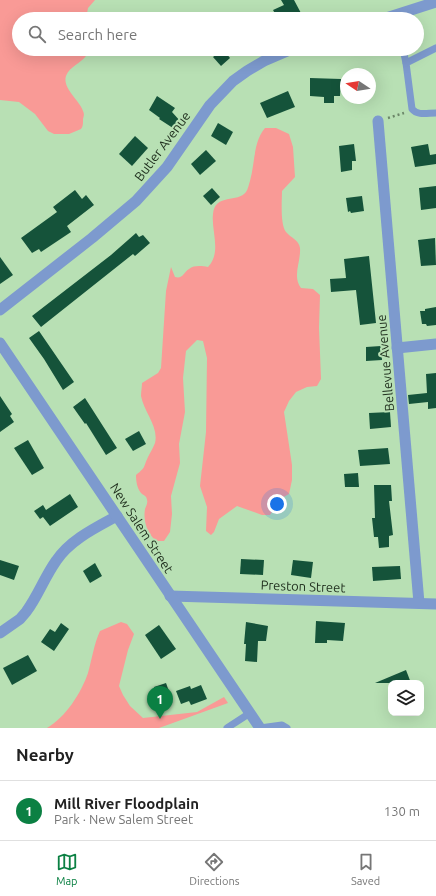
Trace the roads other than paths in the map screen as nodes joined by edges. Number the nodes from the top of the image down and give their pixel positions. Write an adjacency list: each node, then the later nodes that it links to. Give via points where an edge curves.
1 (436, 2): 2 (street)
2 (406, 12)
3 (436, 48): 4 (lane)
4 (424, 54)
5 (276, 56): 11 (street, Butler Avenue, via 247,71 210,105 167,167 136,201)
6 (404, 56): 8 (lane)
7 (420, 56): 8 (lane)
8 (406, 63): 9 (lane, via 413,110 420,114)
9 (436, 113)
10 (378, 121): 14 (street, Bellevue Avenue)
11 (0, 310)
12 (0, 343): 15 (street, New Salem Street)
13 (436, 344): 14 (street)
14 (398, 348): 17 (street, Bellevue Avenue)
15 (117, 516): 16 (street, New Salem Street); 19 (street, via 80,538 61,555 26,612)
16 (170, 596): 17 (street, Preston Street); 20 (street, New Salem Street)
17 (419, 603): 18 (street, Preston Street)
18 (436, 604)
19 (0, 633)
20 (250, 713): 21 (lane); 22 (street, New Salem Street)
21 (226, 728)
22 (260, 728): 23 (lane, via 282,725)
23 (287, 728)

